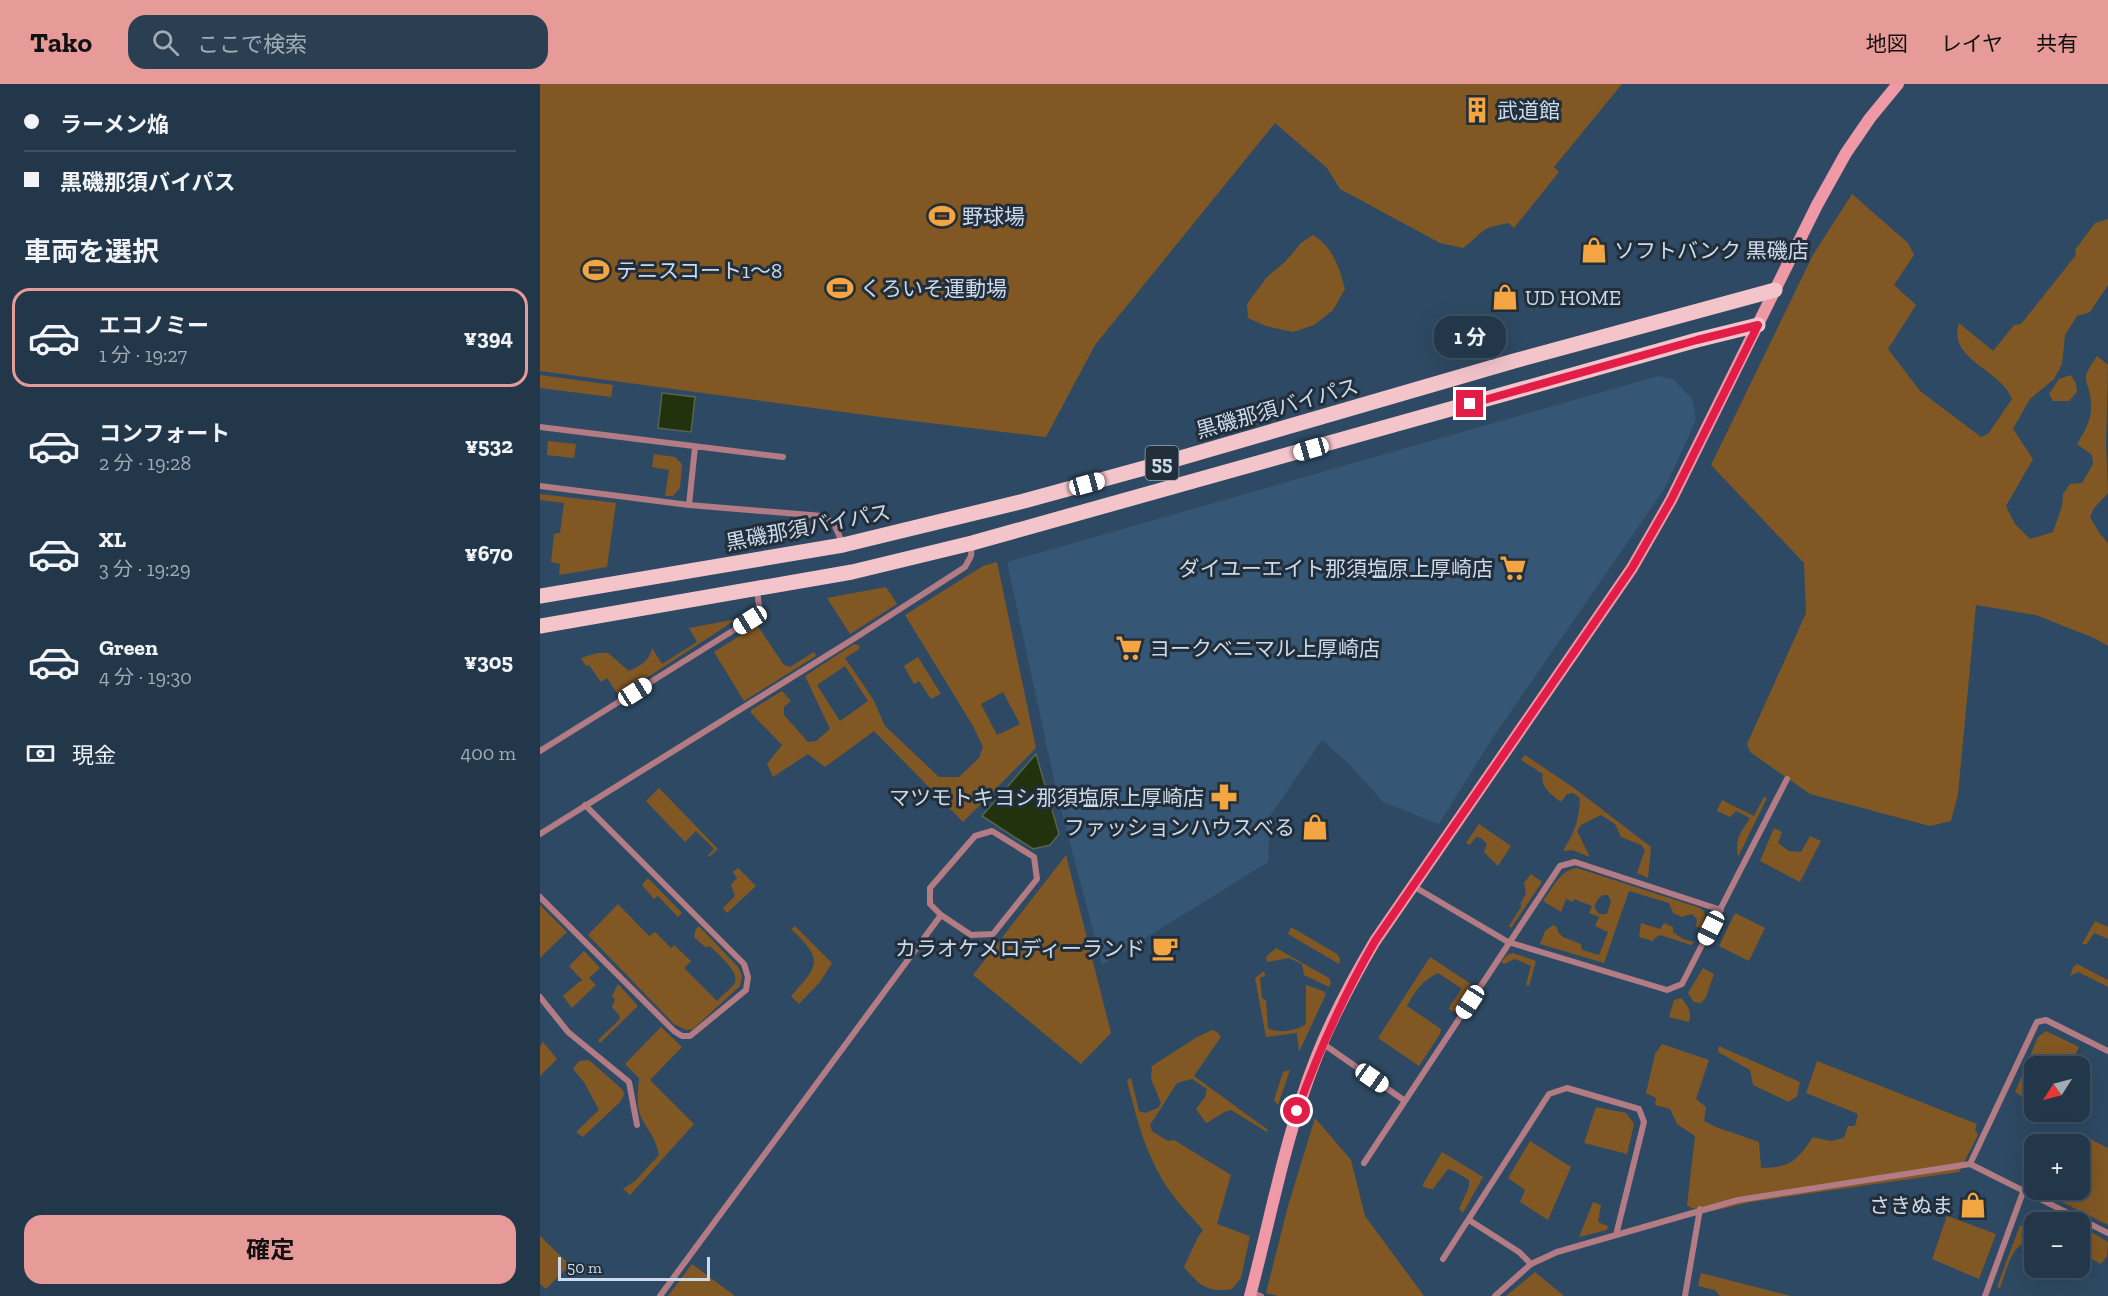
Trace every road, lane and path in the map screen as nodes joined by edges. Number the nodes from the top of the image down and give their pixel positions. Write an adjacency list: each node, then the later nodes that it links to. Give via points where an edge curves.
1 (1898, 84): 2 (street, via 1846,153)
2 (1775, 290): 3 (street); 10 (main road, 黒磯那須バイパス / 55, via 1024,501)
3 (1758, 325): 9 (main road, 55); 18 (street, via 1671,500 1632,568)
4 (540, 427): 5 (street)
5 (695, 447): 6 (street); 8 (street)
6 (783, 457)
7 (540, 486): 8 (street)
8 (689, 505): 10 (street, via 823,516 834,524)
9 (972, 543): 11 (main road, 55, via 852,572); 16 (street, via 965,567)
10 (843, 545): 12 (main road, 黒磯那須バイパス / 55)
11 (757, 588): 13 (main road, 55); 14 (street, via 759,607 750,620)
12 (540, 596)
13 (540, 626)
14 (540, 751)
15 (1787, 779): 20 (street)
16 (585, 805): 17 (street); 19 (street, via 744,964 746,990 690,1036 682,1036)
17 (540, 834)
18 (1413, 886): 22 (street); 24 (street, via 1375,941)
19 (540, 897)
20 (1721, 910): 22 (street, via 1575,862 1560,866); 22 (street, via 1682,984 1667,990)
21 (941, 915): 21 (street, via 930,904 930,888 975,836 992,831 1034,857 1037,879 993,934 971,934); 38 (street)
22 (1508, 942): 26 (street)
23 (540, 997): 27 (street, via 568,1032 629,1082)
24 (1322, 1043): 26 (street); 37 (street, via 1281,1167)
25 (2108, 1051): 29 (street, via 2046,1020 2037,1022)
26 (1405, 1101): 28 (street)
27 (636, 1125)
28 (1364, 1163)
29 (1970, 1164): 30 (street); 31 (street)
30 (2023, 1192): 33 (street); 41 (street)
31 (1700, 1209): 34 (street); 40 (street)
32 (1469, 1220): 34 (street, via 1549,1094 1567,1088 1639,1109 1644,1122); 35 (street); 36 (street)
33 (2108, 1233)
34 (1616, 1235): 36 (street, via 1557,1252)
35 (1443, 1259)
36 (1532, 1264): 39 (street)
37 (1254, 1295)
38 (660, 1296)
39 (1495, 1296)
40 (1685, 1296)
41 (1985, 1296)

